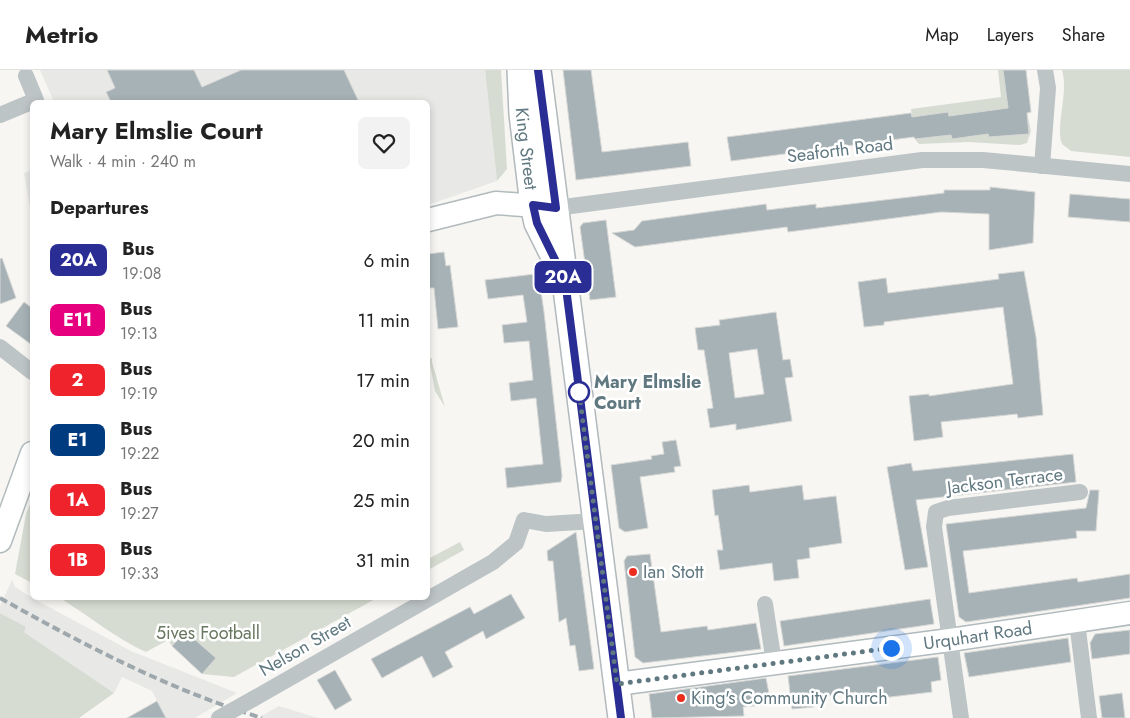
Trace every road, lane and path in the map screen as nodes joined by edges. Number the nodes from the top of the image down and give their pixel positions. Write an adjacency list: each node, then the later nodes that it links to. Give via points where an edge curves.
1 (520, 70): 10 (main road, King Street, via 522,114)
2 (538, 70): 10 (main road, King Street)
3 (1045, 70): 8 (street, via 1048,88)
4 (26, 76): 5 (street)
5 (36, 100)
6 (30, 102): 7 (street)
7 (0, 115)
8 (1042, 166): 9 (street, Seaforth Road); 10 (street, Seaforth Road, via 969,160 914,161)
9 (1130, 174)
10 (544, 207): 11 (street, via 496,203); 16 (main road, King Street, via 537,223 565,280)
11 (430, 220)
12 (0, 348): 13 (street)
13 (30, 370)
14 (30, 458): 17 (street)
15 (1080, 492): 23 (street, Jackson Terrace, via 936,512 934,527)
16 (596, 521): 18 (street, Nelson Street, bridge, via 546,524 524,520 516,543 493,562); 25 (main road, King Street)
17 (0, 541)
18 (430, 598)
19 (426, 600): 26 (street, Nelson Street, bridge)
20 (765, 604): 24 (street)
21 (1130, 613): 22 (street, Urquhart Road)
22 (1076, 622): 23 (street, Urquhart Road); 29 (street)
23 (950, 640): 24 (street, Urquhart Road); 28 (street)
24 (774, 663): 25 (street, Urquhart Road)
25 (617, 684): 27 (main road, King Street)
26 (219, 718)
27 (621, 718)
28 (961, 718)
29 (1089, 718)

